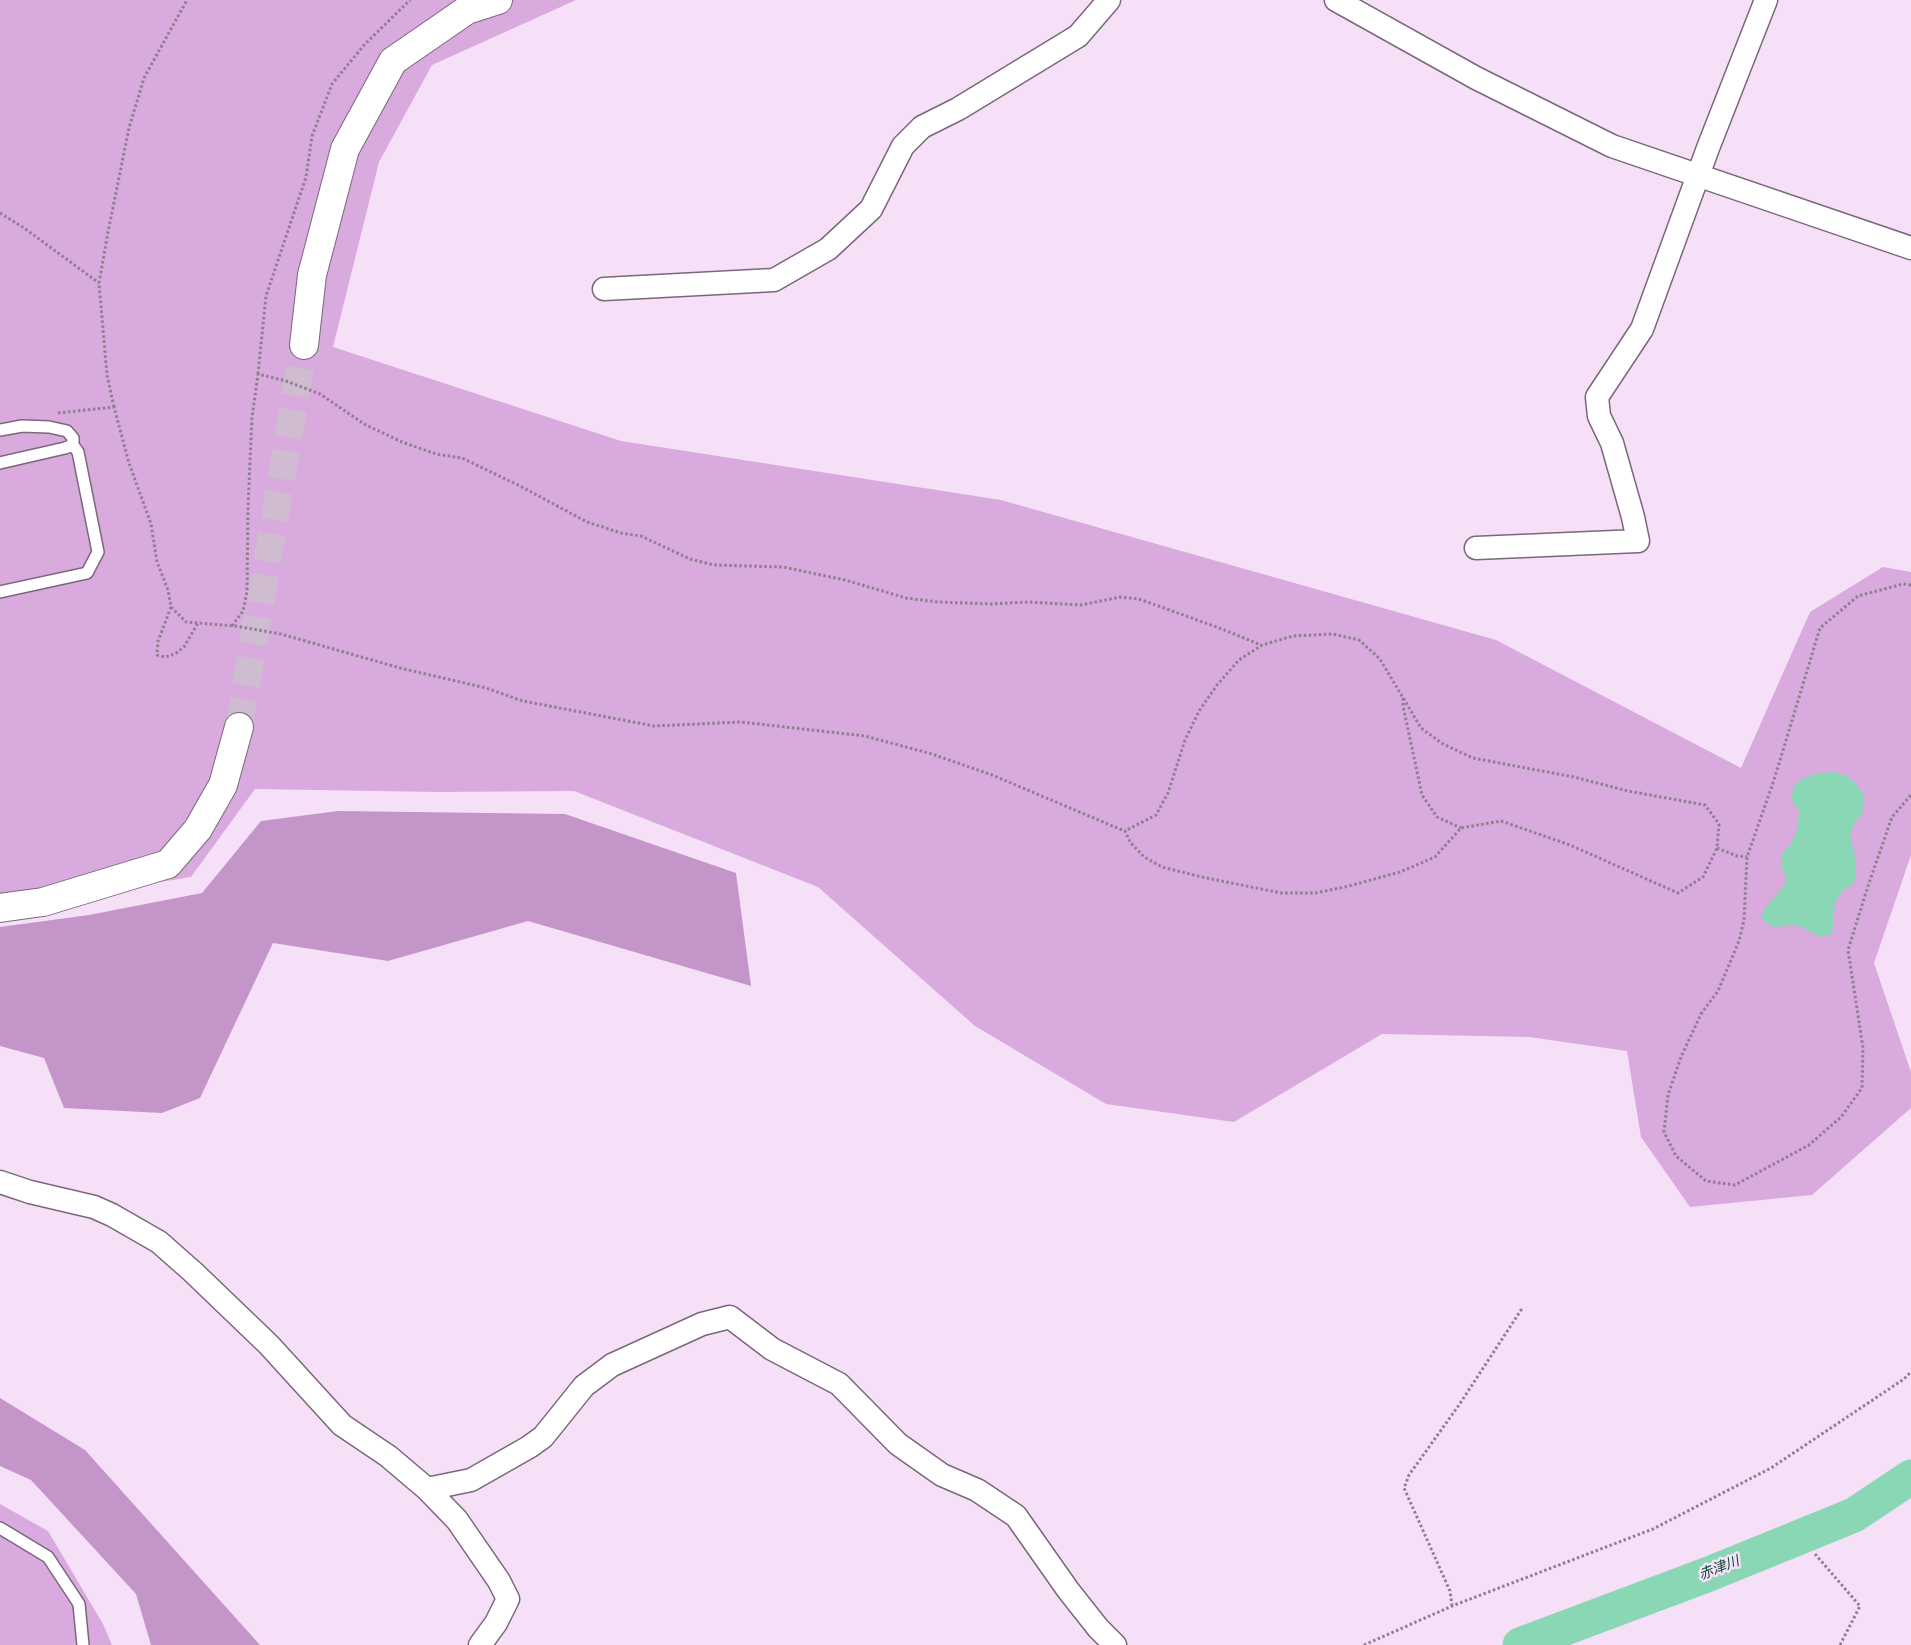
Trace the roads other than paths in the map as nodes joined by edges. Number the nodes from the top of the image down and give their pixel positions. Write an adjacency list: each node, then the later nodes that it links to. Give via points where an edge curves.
1 (498, 0): 8 (street, via 467,10 393,61 345,148 312,275)
2 (1109, 0): 7 (street, via 1078,36 958,109 922,127 903,146 872,209 828,249 774,280)
3 (1336, 0): 5 (street, via 1476,78 1612,146)
4 (1766, 0): 5 (street)
5 (1698, 176): 6 (street); 12 (street, via 1642,329 1597,397 1599,416 1612,444 1638,542)
6 (1911, 248)
7 (604, 288)
8 (304, 345)
9 (0, 430): 10 (lane, via 22,426 49,427 67,431 73,438)
10 (73, 445): 11 (lane); 13 (lane, via 78,452 98,552 87,572)
11 (0, 462)
12 (1476, 548)
13 (0, 592)
14 (239, 727): 15 (street, via 223,785 198,829 168,864 43,902)
15 (0, 908)
16 (0, 1182): 17 (street, via 94,1207 159,1242 269,1345 342,1425 388,1456)
17 (428, 1489): 20 (street, via 457,1520 500,1581 508,1599); 21 (street, via 471,1480 543,1437 584,1386 612,1365 702,1324 730,1317 772,1349 839,1384 898,1444 942,1475 977,1490 1016,1516 1068,1590)
18 (0, 1528): 19 (lane, via 48,1557 78,1604)
19 (83, 1645)
20 (480, 1645)
21 (1115, 1645)

